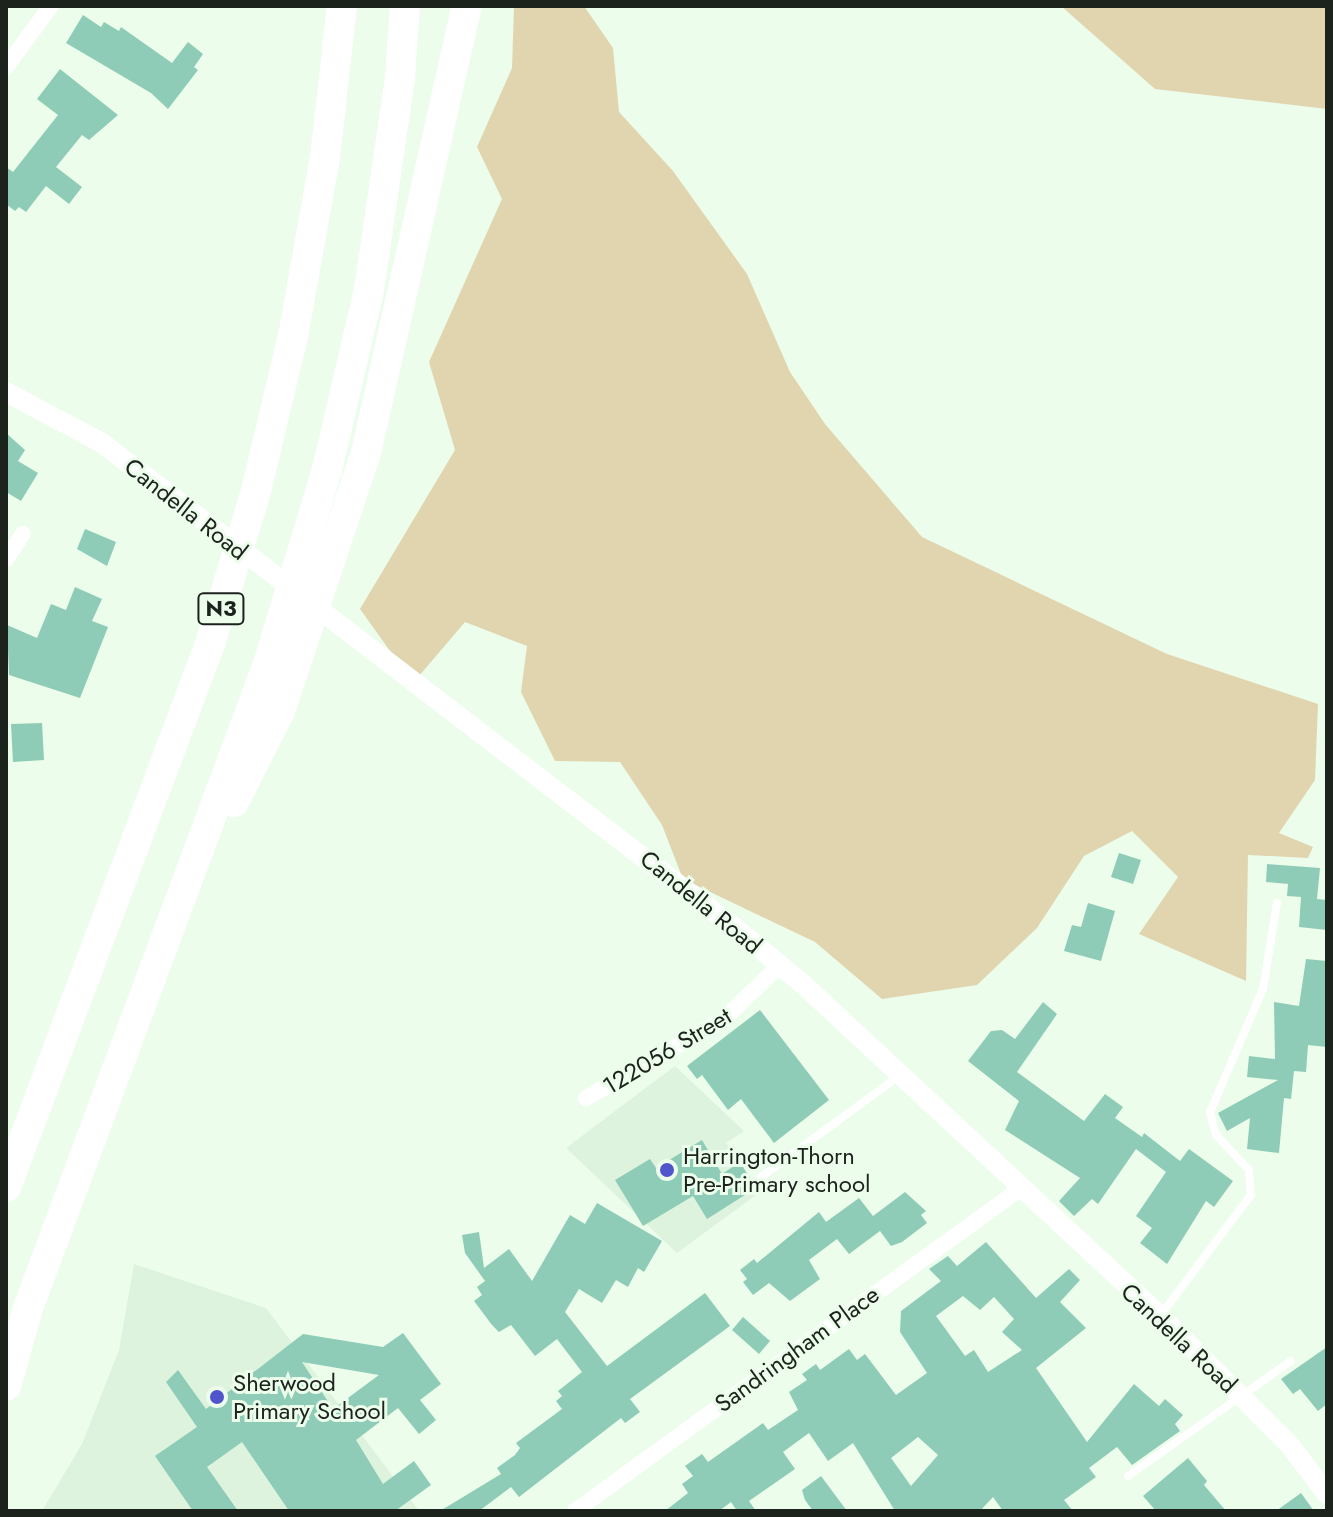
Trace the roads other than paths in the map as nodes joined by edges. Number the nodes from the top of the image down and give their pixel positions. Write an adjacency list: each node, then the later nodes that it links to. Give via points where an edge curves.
1 (51, 6): 6 (street)
2 (342, 6): 17 (highway, N3, via 325,157 256,491 211,641)
3 (405, 6): 12 (highway, N3, via 369,290 327,470 268,664)
4 (455, 6): 7 (highway)
5 (467, 6): 7 (highway)
6 (6, 67)
7 (440, 141): 12 (highway, via 366,453 326,585 280,711)
8 (6, 392): 13 (street, Candella Road, via 102,443 384,663 594,816)
9 (23, 534): 10 (street)
10 (7, 555)
11 (1277, 903): 19 (lane, via 1263,989 1210,1112 1216,1135 1249,1170 1251,1195)
12 (170, 928): 21 (highway, N3, via 28,1308)
13 (779, 966): 14 (street, Candella Road); 15 (street, 122056 Street, via 723,1020)
14 (900, 1075): 16 (lane); 18 (street, Candella Road)
15 (586, 1098)
16 (761, 1177)
17 (6, 1187)
18 (1020, 1189): 19 (street, Candella Road); 25 (street, Sandringham Place)
19 (1160, 1316): 22 (street, Candella Road)
20 (1291, 1361): 22 (lane)
21 (6, 1386)
22 (1239, 1395): 23 (lane); 24 (street, Candella Road, via 1289,1444)
23 (1128, 1476)
24 (1327, 1494)
25 (575, 1511)

